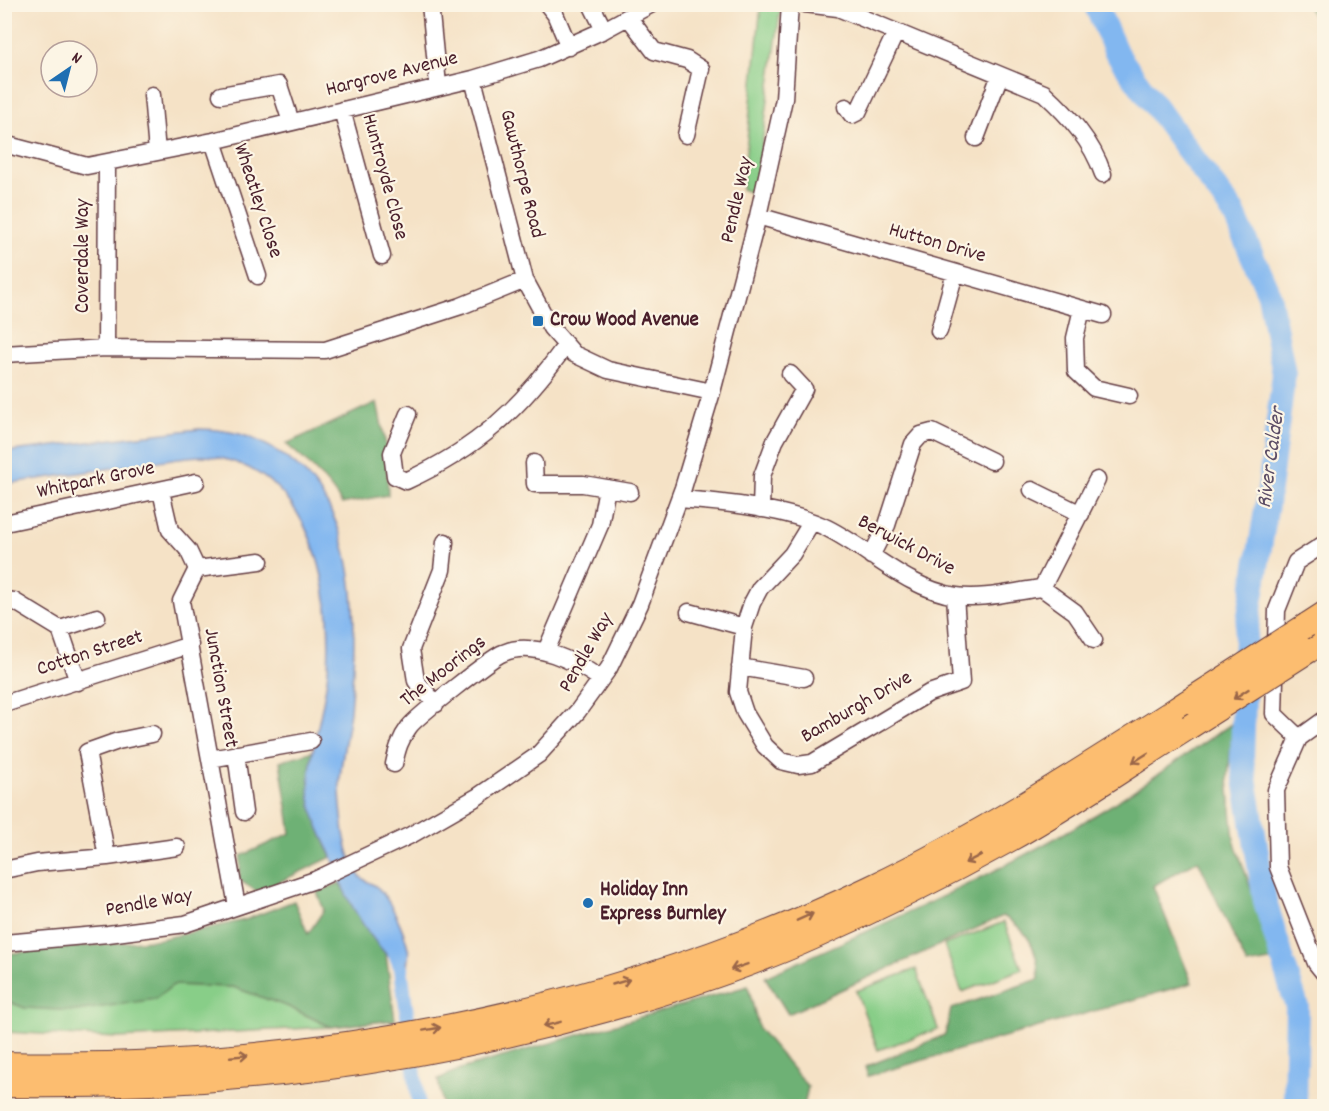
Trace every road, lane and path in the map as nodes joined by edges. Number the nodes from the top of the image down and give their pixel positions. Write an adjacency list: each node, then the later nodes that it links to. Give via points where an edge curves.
1 (430, 4): 13 (street)
2 (547, 4): 10 (street)
3 (591, 4): 8 (street)
4 (652, 4): 7 (street, Hargrove Avenue)
5 (790, 4): 26 (street, Pendle Way, via 784,99)
6 (805, 4): 9 (street, via 838,8)
7 (629, 18): 8 (street, Hargrove Avenue); 19 (street, via 654,51 687,60 701,69)
8 (604, 30): 10 (street, Hargrove Avenue)
9 (896, 32): 11 (street); 16 (street, via 858,112 852,115)
10 (569, 47): 12 (street, Hargrove Avenue)
11 (1000, 75): 20 (street); 25 (street, via 1044,93 1066,112 1096,154)
12 (473, 79): 13 (street, Hargrove Avenue); 30 (street, Gawthorpe Road)
13 (438, 85): 17 (street, Hargrove Avenue)
14 (152, 95): 23 (street)
15 (221, 95): 18 (street, via 279,85)
16 (846, 107)
17 (342, 110): 18 (street, Hargrove Avenue); 27 (street, Huntroyde Close)
18 (291, 122): 21 (street, Hargrove Avenue)
19 (686, 135)
20 (976, 138)
21 (213, 141): 23 (street, Hargrove Avenue); 29 (street, Wheatley Close)
22 (4, 144): 24 (street, Hargrove Avenue, via 87,166)
23 (158, 152): 24 (street, Hargrove Avenue)
24 (107, 163): 35 (street, Coverdale Way)
25 (1103, 174)
26 (758, 216): 28 (street, Hutton Drive); 38 (street, Pendle Way)
27 (382, 256)
28 (956, 273): 31 (street, Hutton Drive); 33 (street)
29 (258, 276)
30 (525, 280): 34 (street, Gawthorpe Road, via 551,328); 35 (street, via 451,310 325,350)
31 (1082, 309): 32 (street, Hutton Drive); 39 (street, via 1075,338 1076,371 1095,388)
32 (1103, 315)
33 (939, 331)
34 (566, 345): 38 (street, Gawthorpe Road, via 574,354 608,370); 40 (street, via 537,385 505,419 443,464 406,481 394,476 392,453)
35 (106, 348): 36 (street)
36 (4, 354)
37 (790, 374): 50 (street, via 804,389 775,441 762,476)
38 (712, 392): 49 (street, Pendle Way)
39 (1129, 396)
40 (408, 414)
41 (992, 461): 56 (street, via 932,432 921,435 914,444 887,525)
42 (534, 463): 45 (street, via 528,485 566,483)
43 (1097, 480): 51 (street)
44 (196, 482): 47 (street, Whitpark Grove)
45 (607, 488): 48 (street); 69 (street, via 600,525)
46 (1032, 490): 51 (street)
47 (161, 491): 52 (street, Whitpark Grove); 58 (street, via 170,530)
48 (630, 492)
49 (679, 499): 50 (street, Berwick Drive); 72 (street, Pendle Way, via 640,604)
50 (761, 509): 53 (street, Berwick Drive)
51 (1081, 514): 59 (street)
52 (5, 523)
53 (811, 523): 56 (street, Berwick Drive, via 826,527); 64 (street, Bamburgh Drive, via 792,554 760,588)
54 (445, 542): 75 (street, via 442,570 411,649 416,681)
55 (1324, 544): 78 (street, via 1296,562 1277,610 1274,714)
56 (871, 556): 60 (street, Berwick Drive, via 916,581)
57 (260, 561): 58 (street)
58 (198, 569): 68 (street, Junction Street, via 181,601)
59 (1042, 588): 60 (street, Berwick Drive); 67 (street, via 1075,612)
60 (955, 596): 70 (street, Bamburgh Drive, via 961,682 929,693 812,763 781,761 765,746 745,713 738,692)
61 (4, 600): 65 (street, via 14,601)
62 (689, 612): 64 (street)
63 (97, 617): 65 (street)
64 (744, 627): 70 (street, Bamburgh Drive)
65 (60, 629): 73 (street)
66 (1316, 633): 91 (highway, one-way to 66, bridge, via 344,1045 456,1025 560,1000 748,942 873,887 997,822 1189,701); 93 (highway, one-way to 93, bridge, via 1189,727 1008,840 874,909 757,960 659,994 455,1047 347,1066)
67 (1094, 640)
68 (190, 645): 73 (street, Cotton Street); 81 (street, Junction Street)
69 (546, 651): 72 (street, The Moorings, via 579,664); 75 (street, The Moorings, via 503,652)
70 (741, 667): 71 (street)
71 (804, 678)
72 (601, 679): 87 (street, Pendle Way, via 538,755 477,797 411,836 315,880)
73 (78, 682): 74 (street, Cotton Street)
74 (4, 704)
75 (436, 704): 82 (street, The Moorings, via 411,724 399,742)
76 (1324, 720): 78 (street)
77 (152, 734): 85 (street, via 87,752)
78 (1299, 738): 89 (street, via 1276,790 1278,867 1316,963)
79 (311, 741): 80 (street)
80 (236, 754): 81 (street); 83 (street)
81 (210, 759): 87 (street, Junction Street)
82 (394, 764)
83 (244, 812)
84 (177, 846): 85 (street)
85 (107, 857): 86 (street)
86 (4, 870)
87 (237, 906): 88 (street, Pendle Way, via 185,924)
88 (4, 942)
89 (1324, 973)
90 (4, 1049): 91 (highway, via 129,1052)
91 (181, 1061): 92 (highway)
92 (4, 1064)
93 (232, 1079): 94 (highway, via 147,1085); 95 (highway, via 191,1090 125,1096)
94 (4, 1085)
95 (4, 1097)

